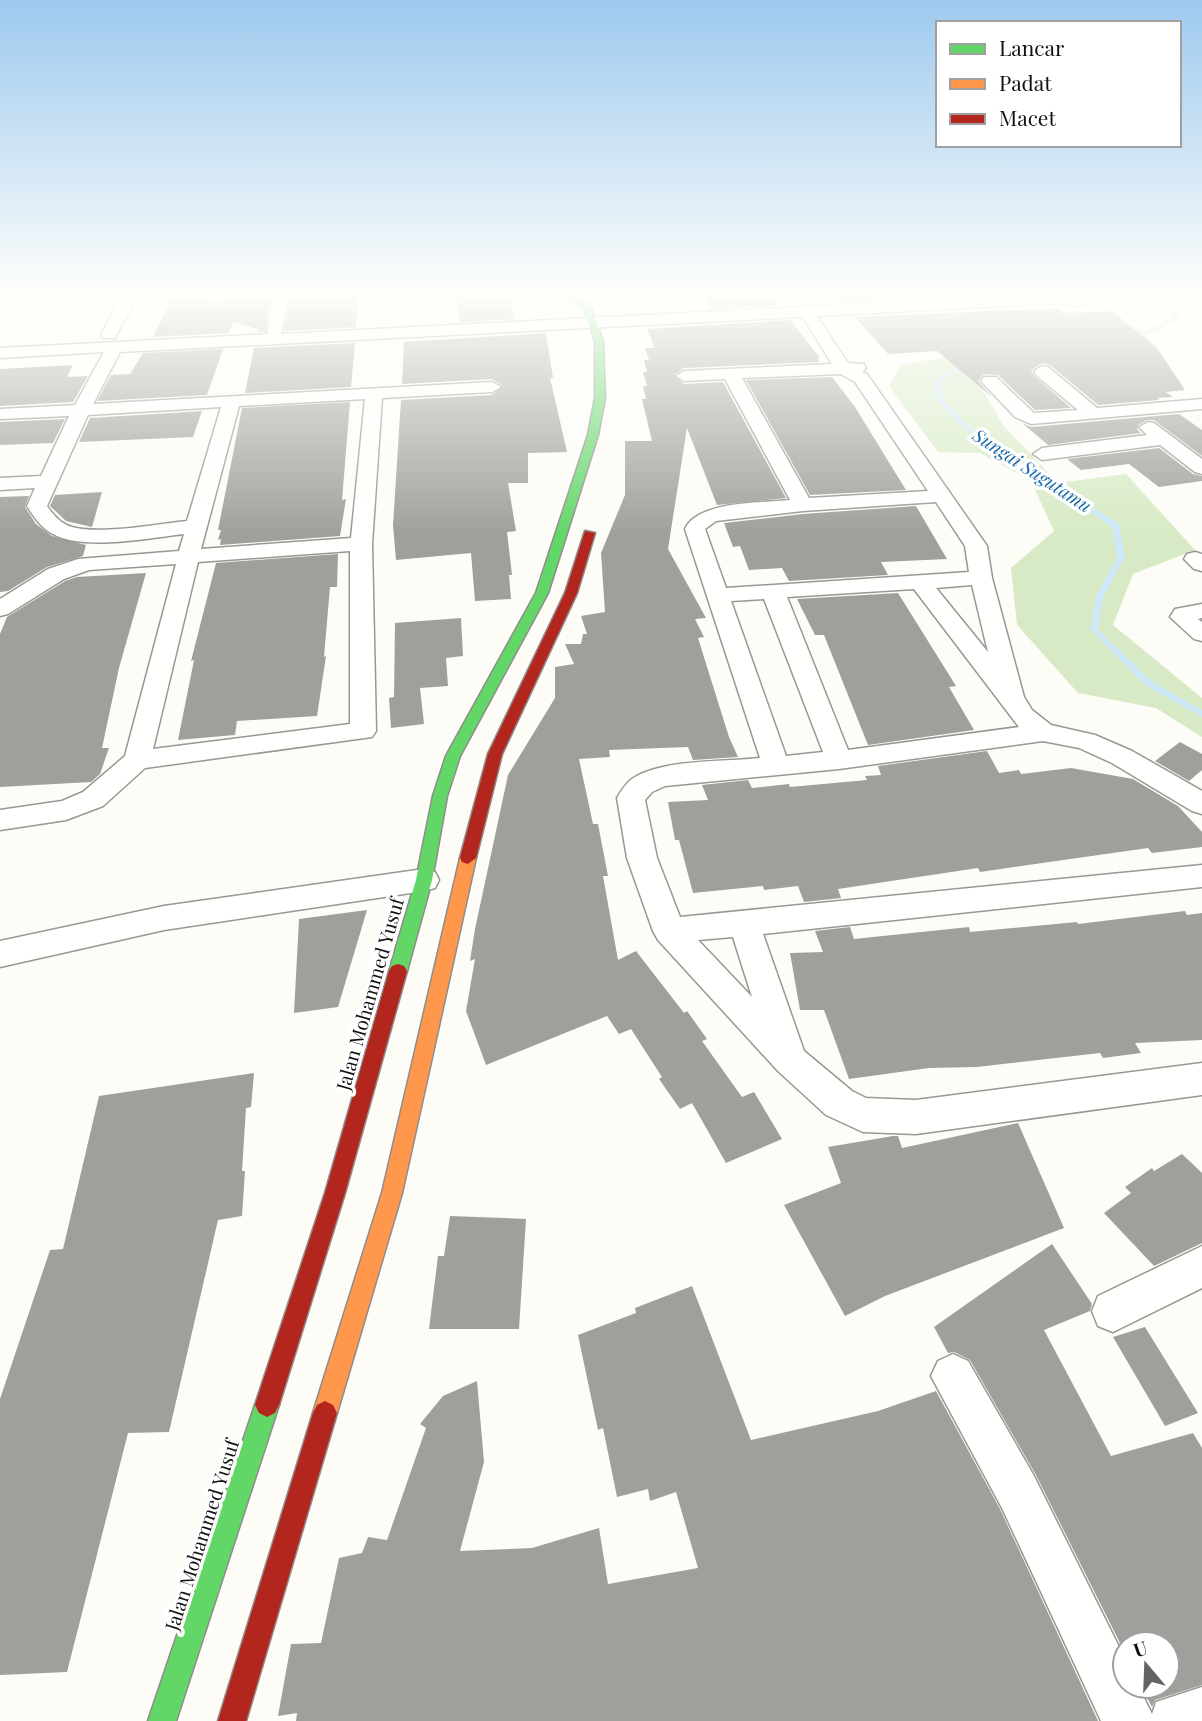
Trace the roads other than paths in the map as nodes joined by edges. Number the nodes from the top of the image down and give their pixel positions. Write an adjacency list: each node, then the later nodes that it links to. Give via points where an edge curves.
1 (99, 374): 13 (street)
2 (600, 374): 43 (main road, Jalan Mohammed Yusuf, via 593,435 562,536 542,593 453,756 440,796)
3 (724, 374): 7 (street)
4 (732, 374): 23 (street)
5 (861, 374): 22 (street)
6 (1046, 374): 16 (street)
7 (684, 376)
8 (990, 381): 16 (street, via 1031,419)
9 (492, 387): 10 (street)
10 (374, 394): 11 (street); 26 (street)
11 (231, 401): 13 (street); 25 (street)
12 (1202, 404): 14 (street)
13 (81, 410): 15 (street); 20 (street)
14 (1125, 411): 16 (street); 17 (street)
15 (0, 414)
16 (1094, 414)
17 (1164, 439): 18 (street); 19 (street)
18 (1042, 454)
19 (1202, 468)
20 (48, 481): 21 (street); 25 (street, via 37,506 45,520 65,532 87,535)
21 (0, 484)
22 (942, 496): 23 (street); 28 (street, via 976,546)
23 (803, 505): 31 (street, via 710,515 698,522 695,529)
24 (594, 516): 54 (main road, via 571,593 485,781 392,1193)
25 (196, 527): 27 (street)
26 (361, 544): 27 (street); 37 (street, via 363,731)
27 (189, 554): 32 (street, via 86,564 56,573); 37 (street)
28 (981, 578): 29 (street); 35 (street)
29 (920, 581): 30 (street); 35 (street)
30 (773, 592): 31 (street); 38 (street)
31 (720, 595): 39 (street)
32 (0, 609)
33 (1193, 612): 34 (street, via 1182,617)
34 (1202, 634)
35 (1011, 697): 36 (street, via 1022,716)
36 (1043, 732): 38 (street); 40 (street, via 1086,741 1122,757)
37 (137, 760): 41 (street, via 93,799 66,810)
38 (839, 760): 39 (street)
39 (776, 765): 45 (street, via 661,777 642,785 631,798 642,858)
40 (1202, 804)
41 (0, 820)
42 (1202, 876): 44 (street)
43 (424, 880): 46 (street, via 164,918); 53 (main road, Jalan Mohammed Yusuf, via 335,1193)
44 (744, 923): 45 (street); 47 (street)
45 (669, 931): 47 (street)
46 (0, 954)
47 (790, 1060): 48 (street, via 839,1102 863,1115 916,1117)
48 (1202, 1079)
49 (1202, 1266): 50 (street)
50 (1113, 1311)
51 (953, 1376): 55 (street, via 1018,1492)
52 (1202, 1713): 56 (street)
53 (162, 1721)
54 (232, 1721)
55 (1128, 1721)
56 (1175, 1721)

